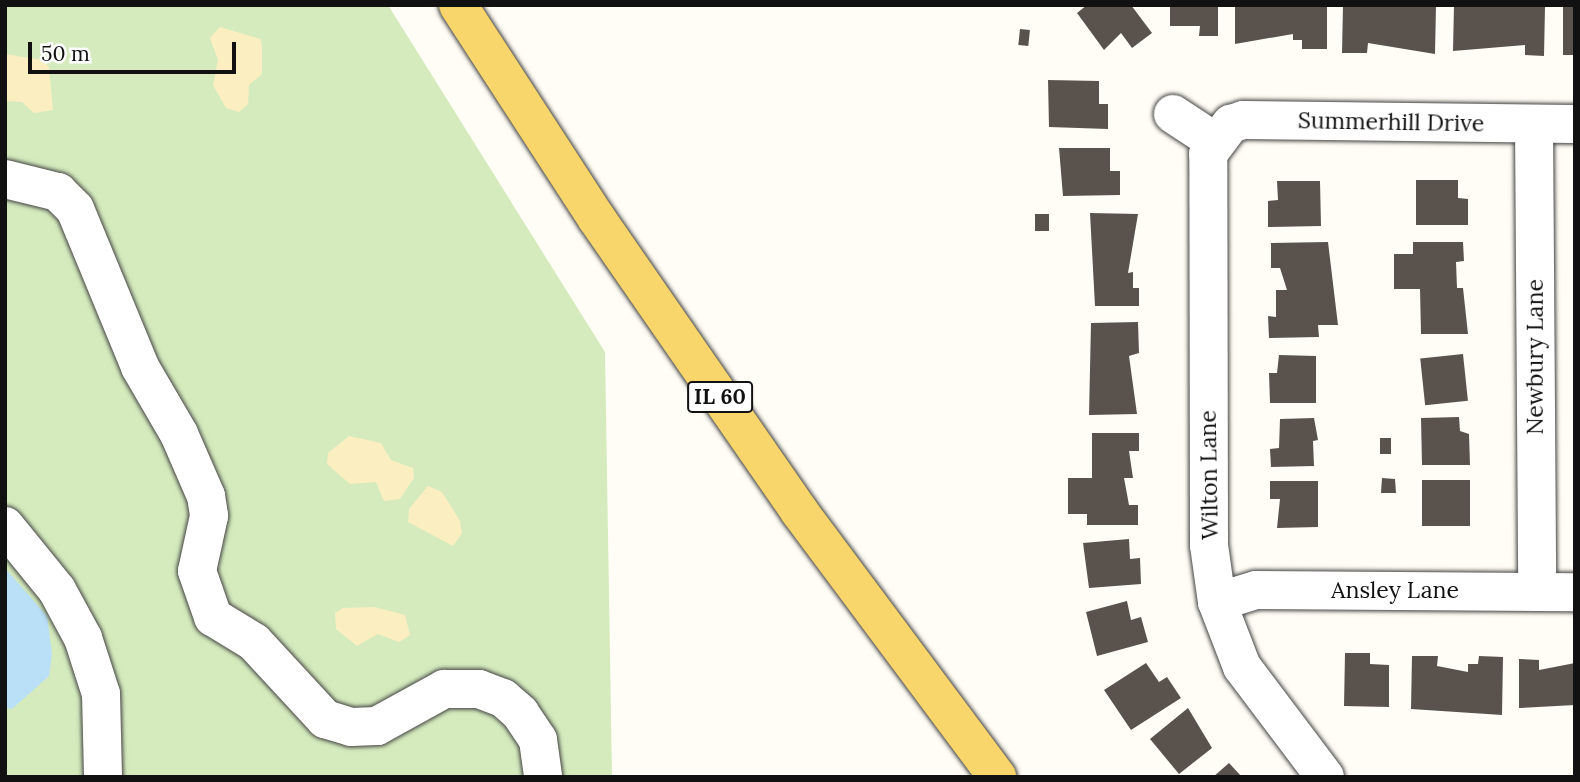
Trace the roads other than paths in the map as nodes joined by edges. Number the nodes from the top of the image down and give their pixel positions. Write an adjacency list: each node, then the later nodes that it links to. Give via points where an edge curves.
1 (458, 5): 13 (main road, IL 60, via 597,219 799,511)
2 (1173, 114): 5 (street)
3 (1534, 124): 4 (street, Summerhill Drive); 5 (street, Summerhill Drive, via 1243,120); 8 (street, Newbury Lane)
4 (1575, 124)
5 (1214, 141): 10 (street, Wilton Lane, via 1205,193 1209,545)
6 (5, 179): 12 (street, via 58,192 75,209 140,367 179,434 206,496 209,516 197,571 214,617 254,642 325,719 351,727 377,726 444,689 479,688 502,698 520,713 538,740)
7 (5, 526): 11 (street, via 57,590 83,638 101,694 106,731)
8 (1536, 589): 9 (street, Ansley Lane); 10 (street, Ansley Lane, via 1256,590)
9 (1575, 592)
10 (1217, 602): 14 (street, Wilton Lane, via 1242,667)
11 (103, 777)
12 (542, 777)
13 (997, 777)
14 (1325, 777)

